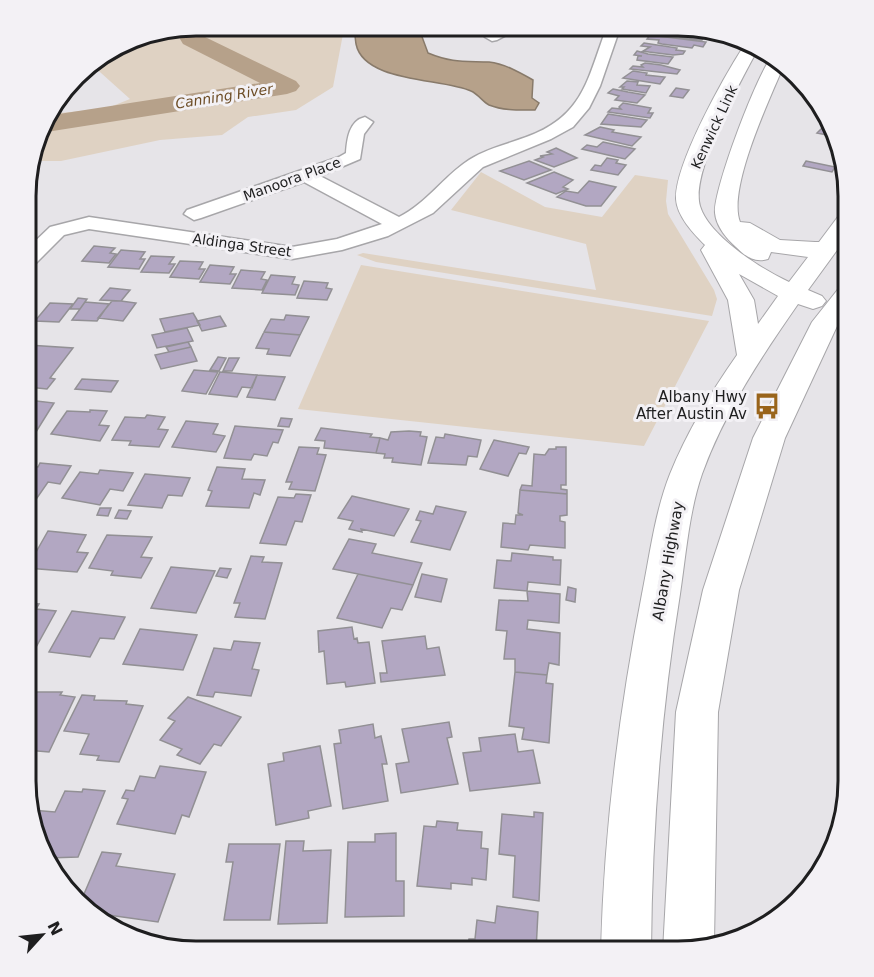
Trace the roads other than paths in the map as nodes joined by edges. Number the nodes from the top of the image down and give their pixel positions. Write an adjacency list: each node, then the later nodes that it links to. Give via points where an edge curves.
1 (615, 36): 9 (street, Aldinga Street, via 575,116 556,130 472,166 423,211)
2 (748, 52): 6 (highway, Kenwick Link, via 692,174 687,199)
3 (774, 69): 8 (highway, via 732,175)
4 (365, 122): 5 (street, Manoora Place, via 356,134 354,156)
5 (305, 175): 7 (street, Manoora Place); 9 (street)
6 (690, 213): 13 (highway, via 724,251 762,279); 16 (highway, via 741,300)
7 (194, 214)
8 (726, 214): 11 (highway, via 765,243 798,250); 13 (highway, via 731,227)
9 (397, 224): 12 (street, Aldinga Street, via 325,249 292,253 102,224 70,226)
10 (838, 233): 11 (highway, Albany Highway)
11 (827, 248): 13 (highway, Albany Highway)
12 (36, 251)
13 (799, 286): 14 (highway); 16 (highway, Albany Highway)
14 (838, 311)
15 (838, 316): 18 (highway, via 769,438 721,590 694,742)
16 (750, 354): 17 (highway, Albany Highway, via 701,440 681,488 637,754)
17 (626, 941)
18 (688, 941)

